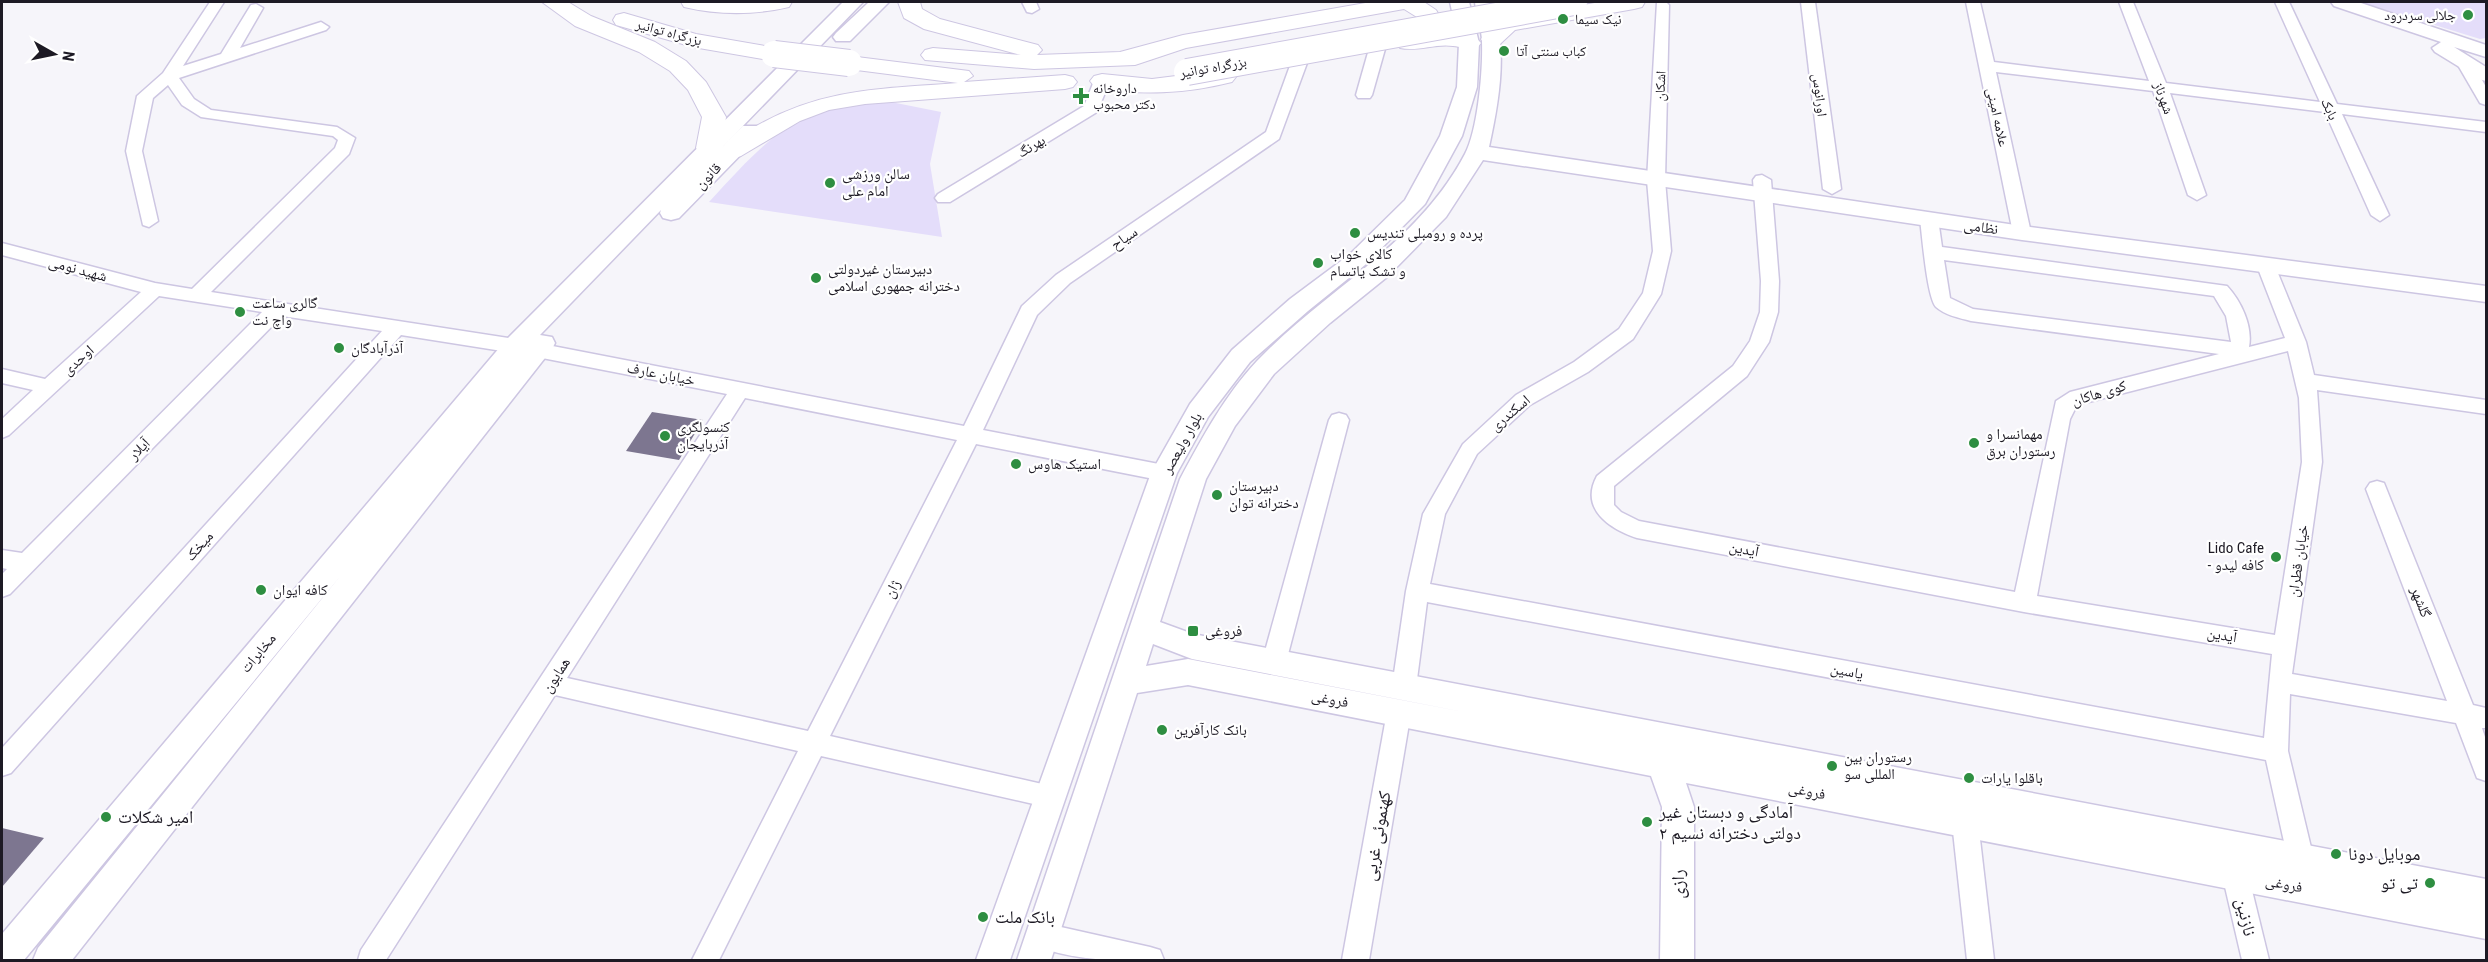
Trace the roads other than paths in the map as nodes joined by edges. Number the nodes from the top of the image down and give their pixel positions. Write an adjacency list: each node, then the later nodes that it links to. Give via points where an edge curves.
1 (217, 2): 39 (street)
2 (553, 2): 47 (highway, via 583,21 647,47 678,66 698,87 714,117)
3 (566, 2): 28 (highway, بزرگراه توانیر, via 693,40)
4 (637, 2): 28 (highway, بزرگراه توانیر)
5 (692, 2): 6 (highway, via 759,6)
6 (781, 2)
7 (853, 2): 47 (main road, قانون)
8 (879, 2): 48 (main road, قانون)
9 (909, 2): 37 (highway, via 912,13 932,24)
10 (1460, 2): 27 (main road, بلوار ولیعصر)
11 (1472, 2): 34 (highway, بزرگراه توانیر)
12 (1484, 2): 27 (main road, بلوار ولیعصر)
13 (1508, 2): 23 (highway, via 1520,13)
14 (1574, 2): 34 (highway, بزرگراه توانیر, bridge)
15 (1634, 2): 23 (highway)
16 (1808, 2): 52 (street, اورانوس)
17 (1973, 2): 36 (street, علامه امینی)
18 (2126, 2): 41 (street, شهرناز)
19 (2282, 2): 44 (street, بابک)
20 (2341, 2): 24 (main road)
21 (1662, 5): 49 (street, اشکان)
22 (256, 8): 31 (street)
23 (1536, 19): 27 (highway, via 1508,26)
24 (2388, 19): 30 (main road); 33 (main road)
25 (321, 27): 31 (street)
26 (1431, 38): 27 (highway); 29 (highway); 32 (highway, via 1436,28 1433,17 1406,2 1183,42)
27 (1481, 41): 46 (main road, بلوار ولیعصر, via 1491,89); 58 (main road, بلوار ولیعصر, via 1451,136)
28 (782, 46): 37 (highway, بزرگراه توانیر, bridge, via 996,79)
29 (1377, 49): 35 (highway); 42 (street)
30 (2487, 51)
31 (227, 57): 39 (street)
32 (1122, 59): 34 (highway, بزرگراه توانیر); 37 (highway, بزرگراه توانیر)
33 (2463, 60): 38 (main road); 43 (street)
34 (1186, 62): 40 (highway, بزرگراه توانیر)
35 (1299, 63): 40 (highway, via 1206,81 1152,86); 77 (street, سیاح, via 1273,135 1063,279 1029,311)
36 (1987, 66): 41 (street); 57 (street, علامه امینی)
37 (1070, 72): 40 (highway, بزرگراه توانیر); 48 (highway, via 824,104 791,116)
38 (2487, 75)
39 (169, 76): 56 (street, via 145,96 134,151); 65 (street, via 188,102 207,114 337,132 347,138 343,150)
40 (1102, 81): 53 (street, بهرنگ, via 1091,109)
41 (2160, 88): 44 (street); 51 (street, شهرناز)
42 (1364, 95)
43 (2487, 100)
44 (2329, 108): 45 (street); 54 (street, بابک)
45 (2487, 127)
46 (1479, 147): 49 (main road, نظامی); 58 (main road, بلوار ولیعصر, via 1437,212)
47 (708, 148): 69 (main road, قانون)
48 (732, 151): 69 (main road, قانون)
49 (1656, 173): 50 (main road, نظامی); 83 (street, اسکندری, via 1662,251 1652,294 1626,334 1581,367 1523,400 1470,449 1434,514)
50 (1762, 188): 52 (main road, نظامی); 84 (street, آیدین, via 1770,281 1769,312 1759,342 1740,371 1604,482 1600,496 1606,510 1619,522 1638,529)
51 (2198, 195)
52 (1845, 196): 55 (main road, نظامی); 57 (main road, نظامی)
53 (944, 198)
54 (2380, 215)
55 (1929, 219): 57 (main road, نظامی); 60 (street)
56 (149, 221)
57 (2020, 224): 61 (main road, نظامی)
58 (1398, 236): 78 (main road, بلوار ولیعصر, via 1357,260 1241,356 1199,411); 85 (main road, بلوار ولیعصر, via 1378,271 1265,368 1226,420 1193,479)
59 (2, 249): 63 (street, شهید نومی)
60 (1932, 252): 60 (street, via 1941,301 1971,315 2229,349 2240,346 2241,338 2226,296 2220,290 2031,272)
61 (2263, 258): 62 (main road, نظامی); 64 (main road, نظامی); 68 (street, خیابان قطران)
62 (2487, 280)
63 (155, 290): 65 (street, خیابان عارف); 72 (street, اوحدی)
64 (2487, 294)
65 (196, 296): 66 (street, خیابان عارف)
66 (277, 309): 67 (street, خیابان عارف); 81 (street, آیلار)
67 (396, 328): 69 (street, خیابان عارف); 97 (street, میخک)
68 (2296, 342): 71 (street, خیابان قطران); 84 (street, کوی هاکان, via 2070,399 2063,406 2060,419)
69 (526, 348): 73 (street, خیابان عارف); 109 (main road, مخابرات); 110 (main road, مخابرات)
70 (2, 376): 72 (street)
71 (2305, 381): 74 (street); 86 (street, خیابان قطران, via 2312,462)
72 (49, 387): 76 (street, اوحدی)
73 (740, 390): 77 (street, خیابان عارف); 90 (street, همایون)
74 (2487, 408)
75 (1339, 420): 87 (street)
76 (2, 430)
77 (970, 435): 78 (street, خیابان عارف); 93 (street, ژان)
78 (1164, 473): 99 (main road, بلوار ولیعصر)
79 (2377, 489): 92 (street, گلشهر)
80 (2, 559): 81 (street)
81 (26, 563): 82 (street, آیلار)
82 (2, 588)
83 (1417, 591): 91 (street, اسکندری); 95 (street, یاسین)
84 (2024, 603): 86 (street, آیدین)
85 (1144, 629): 87 (main road, فروغى, via 1192,646); 88 (main road, بلوار ولیعصر)
86 (2285, 646): 89 (street, خیابان قطران)
87 (1274, 662): 91 (main road, فروغى)
88 (1127, 682): 91 (main road, فروغى, via 1188,672); 104 (main road, بلوار ولیعصر)
89 (2279, 682): 92 (street); 95 (street, خیابان قطران)
90 (550, 684): 93 (street); 111 (street, همایون)
91 (1401, 699): 94 (main road, فروغى); 115 (street, کهنموئی غربی)
92 (2476, 717): 98 (street, گلشهر)
93 (814, 744): 99 (street); 112 (street, ژان)
94 (1658, 749): 96 (main road, فروغى); 100 (main road, رازی)
95 (2276, 751): 102 (street, خیابان قطران)
96 (1701, 757): 100 (main road, رازی); 101 (main road, فروغى); 102 (main road, فروغى)
97 (2, 765)
98 (2487, 770)
99 (1051, 797): 103 (main road, بلوار ولیعصر)
100 (1678, 807): 116 (main road, رازی)
101 (1965, 822): 105 (main road, فروغى); 117 (street)
102 (2301, 860): 106 (main road, فروغى)
103 (1027, 864): 104 (main road); 113 (main road, بلوار ولیعصر)
104 (1064, 871): 108 (main road, بلوار ولیعصر)
105 (2235, 874): 107 (main road, فروغى); 118 (street, نازنین)
106 (2487, 895)
107 (2487, 922)
108 (1039, 948): 114 (street)
109 (2, 960)
110 (50, 960)
111 (371, 960)
112 (705, 960)
113 (993, 960)
114 (1150, 960)
115 (1355, 960)
116 (1677, 960)
117 (1981, 960)
118 (2256, 960)

